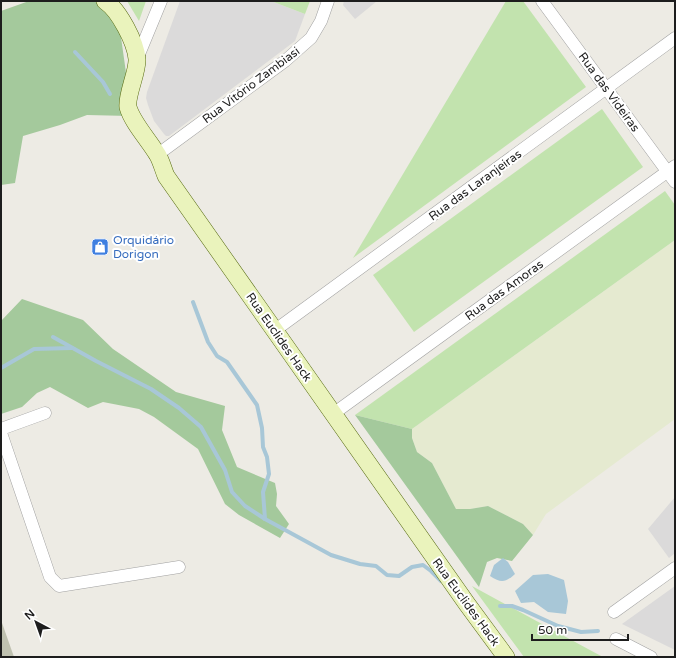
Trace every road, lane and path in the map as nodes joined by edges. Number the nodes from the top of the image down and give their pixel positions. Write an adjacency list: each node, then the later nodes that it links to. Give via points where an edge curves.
1 (105, 1): 6 (street, Rua Euclides Hack, via 111,4 121,18 131,38)
2 (161, 1): 6 (street)
3 (328, 1): 8 (street, Rua Vitório Zambiasi, via 311,38 285,61)
4 (542, 1): 7 (street, Rua das Videiras)
5 (675, 38): 7 (street, Rua das Laranjeiras)
6 (137, 59): 8 (street, Rua Euclides Hack, via 128,105)
7 (606, 88): 9 (street, Rua das Videiras); 11 (street, Rua das Laranjeiras)
8 (157, 155): 11 (street, Rua Euclides Hack, via 166,176)
9 (671, 169): 10 (street, Rua das Videiras); 13 (street, Rua das Amoras)
10 (675, 182)
11 (274, 331): 13 (street, Rua Euclides Hack)
12 (45, 413): 14 (street)
13 (333, 414): 20 (street, Rua Euclides Hack)
14 (1, 428)
15 (1, 433): 16 (street, via 50,577 59,586)
16 (179, 567)
17 (675, 568): 18 (street)
18 (614, 612)
19 (616, 639): 21 (street)
20 (506, 657)
21 (651, 657)

